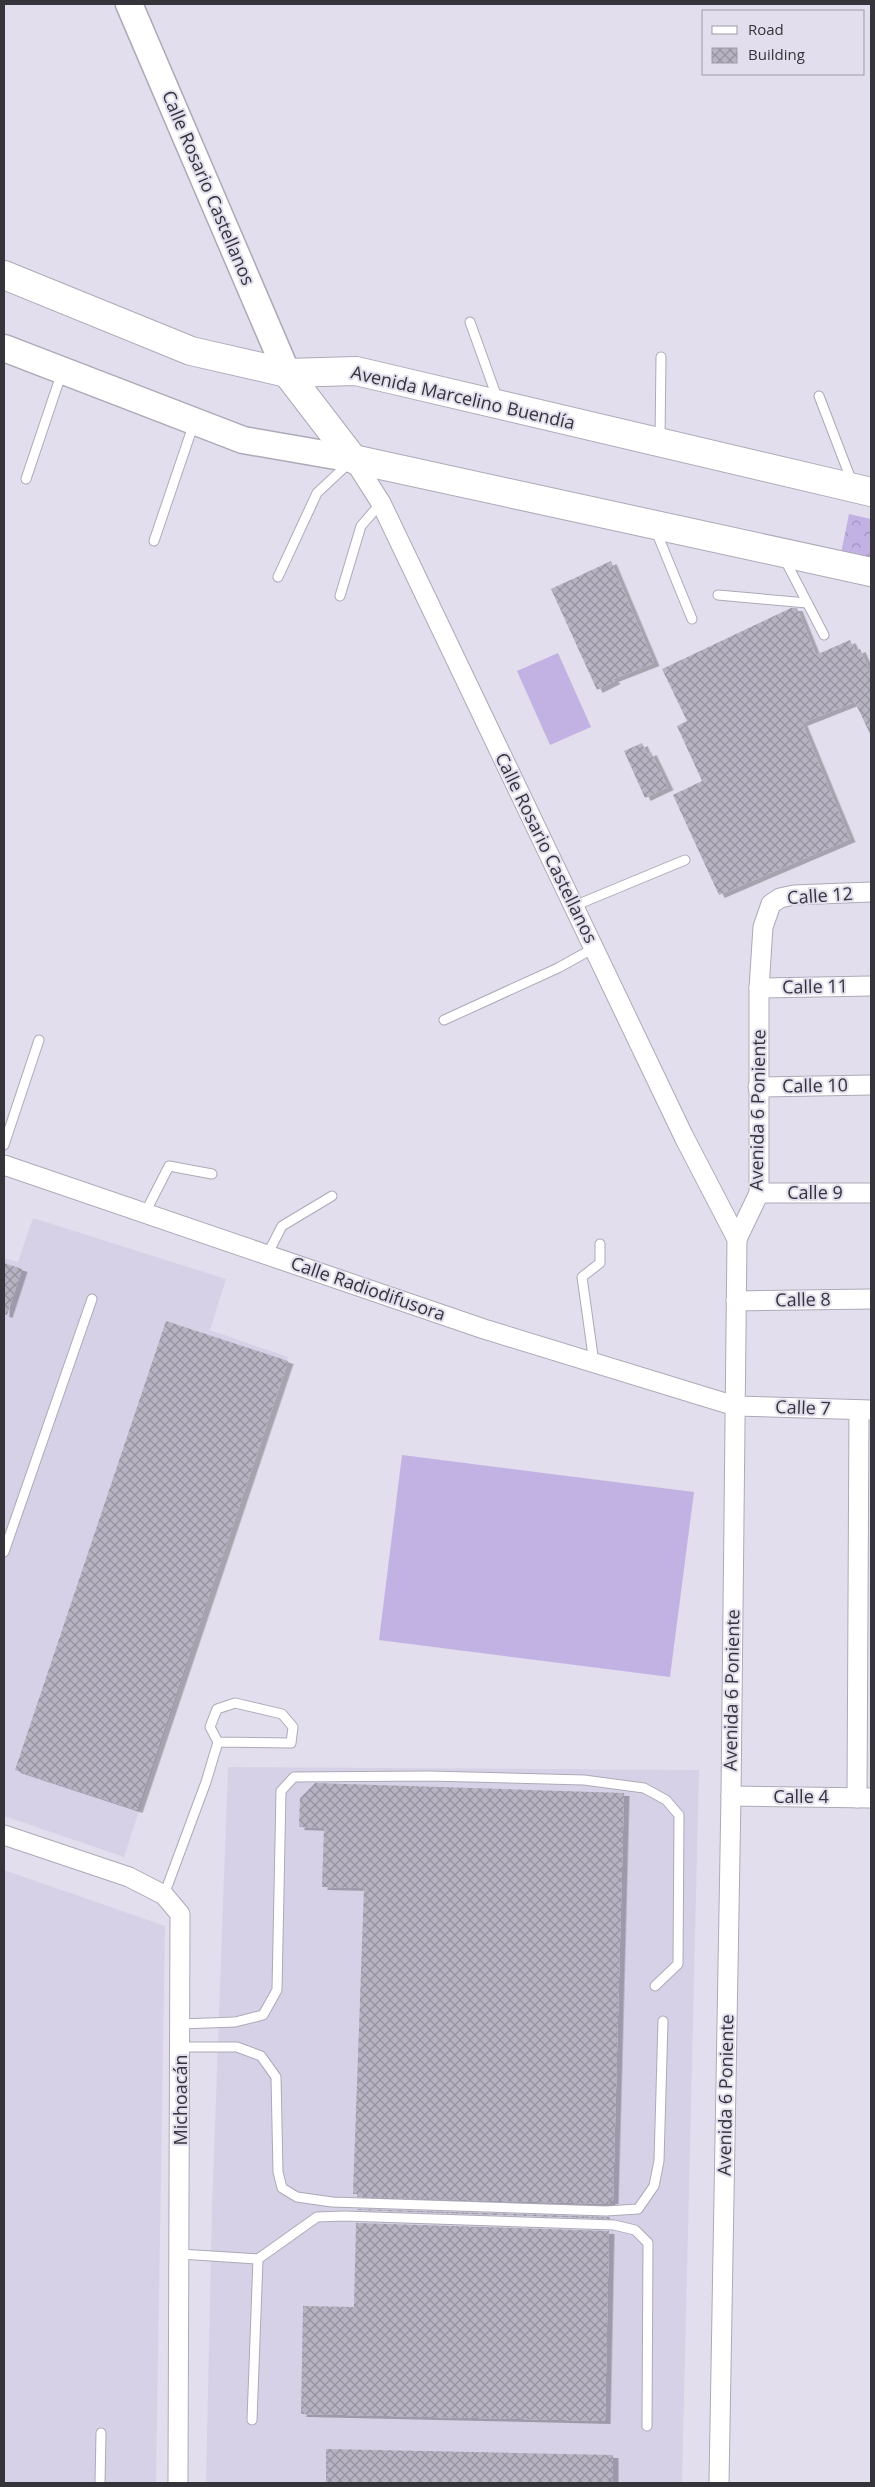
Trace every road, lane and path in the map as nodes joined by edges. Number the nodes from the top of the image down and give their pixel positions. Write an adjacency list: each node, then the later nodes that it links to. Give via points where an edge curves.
1 (129, 4): 7 (street, Calle Rosario Castellanos)
2 (4, 275): 7 (main road, Avenida Marcelino Buendía, via 191,351)
3 (470, 322): 9 (lane)
4 (4, 348): 6 (street)
5 (661, 357): 11 (lane)
6 (62, 371): 10 (street); 13 (lane)
7 (287, 373): 9 (main road, Avenida Marcelino Buendía, via 356,371); 12 (main road)
8 (818, 396): 14 (lane)
9 (500, 405): 11 (main road, Avenida Marcelino Buendía)
10 (195, 422): 12 (street, via 243,440); 17 (lane)
11 (660, 444): 14 (main road, Avenida Marcelino Buendía)
12 (353, 459): 15 (street, Calle Rosario Castellanos); 16 (main road); 20 (lane, via 317,493)
13 (26, 479)
14 (863, 490)
15 (381, 503): 22 (lane, via 361,526); 29 (street, Calle Rosario Castellanos)
16 (654, 524): 18 (main road); 24 (lane)
17 (154, 541)
18 (782, 552): 19 (main road); 23 (lane)
19 (871, 572)
20 (278, 577)
21 (718, 595): 23 (lane)
22 (340, 596)
23 (806, 603): 25 (lane)
24 (692, 619)
25 (824, 635)
26 (685, 860): 29 (lane)
27 (871, 892): 28 (street, Calle 12, via 794,895)
28 (771, 904): 32 (street, Avenida 6 Poniente, via 763,927)
29 (574, 906): 30 (street, Calle Rosario Castellanos)
30 (594, 948): 33 (lane); 44 (street, Calle Rosario Castellanos, via 684,1137)
31 (871, 986): 32 (street, Calle 11)
32 (760, 988): 36 (street, Avenida 6 Poniente)
33 (444, 1020)
34 (39, 1040): 37 (lane)
35 (871, 1085): 36 (street, Calle 10)
36 (758, 1087): 40 (street, Avenida 6 Poniente)
37 (4, 1145)
38 (4, 1165): 43 (street, Calle Radiodifusora)
39 (212, 1174): 43 (lane, via 169,1166)
40 (759, 1193): 41 (street, Calle 9); 44 (street, Avenida 6 Poniente)
41 (871, 1193)
42 (332, 1196): 46 (lane, via 282,1226)
43 (145, 1213): 46 (street, Calle Radiodifusora)
44 (737, 1239): 49 (street, Avenida 6 Poniente)
45 (600, 1244): 50 (lane, via 600,1262 582,1277)
46 (267, 1255): 50 (street, Calle Radiodifusora, via 474,1326)
47 (92, 1299): 53 (lane)
48 (871, 1299): 49 (street, Calle 8)
49 (736, 1301): 51 (street, Avenida 6 Poniente)
50 (594, 1363): 51 (street, Calle Radiodifusora)
51 (735, 1406): 52 (street, Calle 7); 55 (street, Avenida 6 Poniente)
52 (865, 1410): 56 (street)
53 (4, 1552)
54 (218, 1742): 54 (lane, via 210,1727 217,1709 235,1703 282,1714 292,1727 291,1743); 58 (lane)
55 (731, 1796): 56 (street, Calle 4); 70 (street, Avenida 6 Poniente)
56 (864, 1798)
57 (4, 1835): 58 (street, Michoacán, via 129,1877)
58 (164, 1895): 61 (street, Michoacán, via 180,1914)
59 (655, 1986): 61 (lane, via 678,1964 679,1815 666,1800 644,1788 584,1780 294,1777 281,1791 278,1990 263,2015 235,2022)
60 (664, 2021): 62 (lane, via 659,2161 654,2186 638,2210 332,2202 297,2197 282,2188 278,2172 276,2077 261,2056 237,2046)
61 (181, 2024): 62 (street, Michoacán)
62 (181, 2047): 63 (street, Michoacán)
63 (180, 2254): 64 (lane); 69 (street, Michoacán)
64 (258, 2260): 65 (lane); 66 (lane, via 317,2217 604,2224 635,2230 648,2243)
65 (252, 2420)
66 (647, 2426)
67 (100, 2433): 68 (lane)
68 (100, 2483)
69 (178, 2483)
70 (719, 2483)

